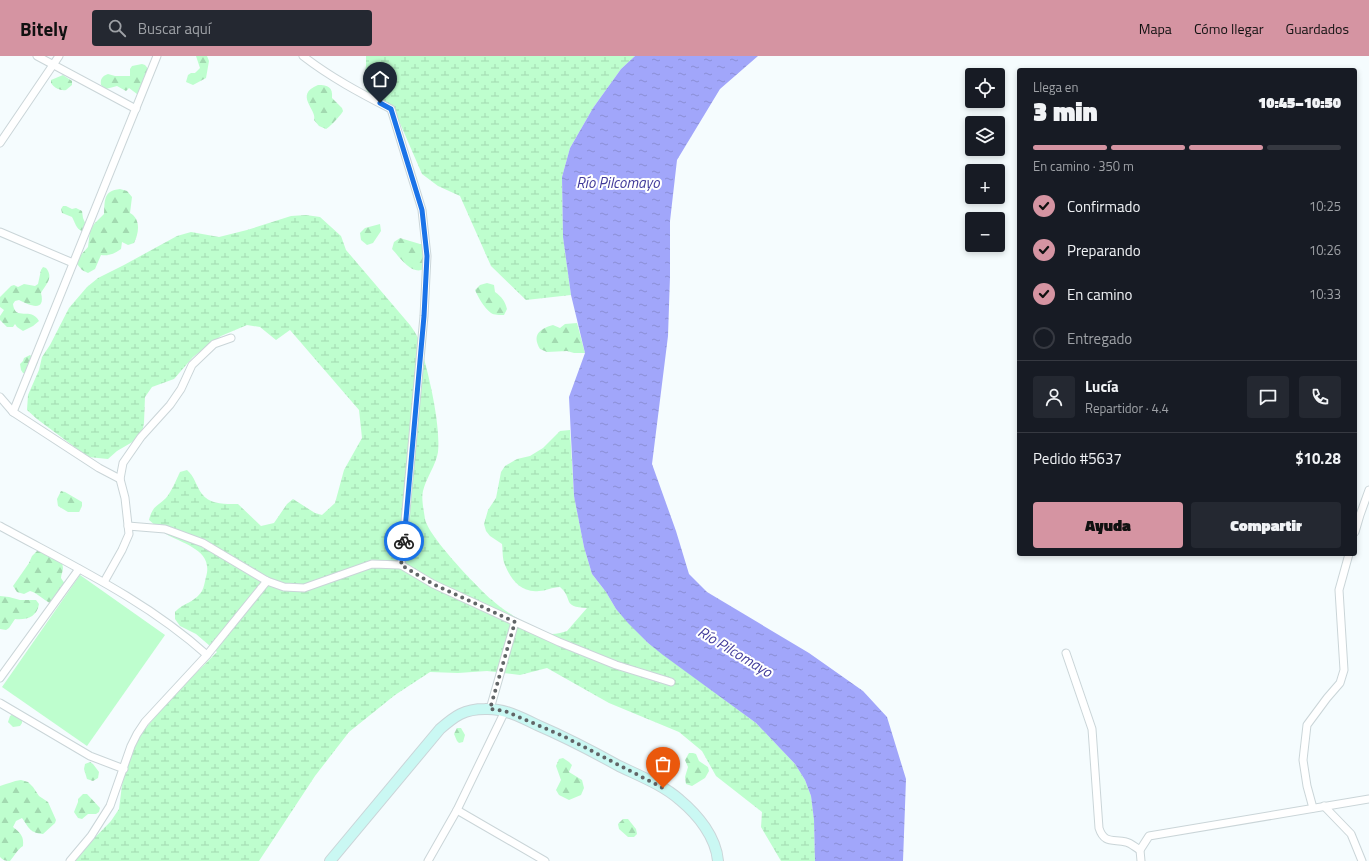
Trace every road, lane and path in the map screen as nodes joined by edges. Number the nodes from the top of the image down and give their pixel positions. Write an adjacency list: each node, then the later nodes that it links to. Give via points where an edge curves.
1 (37, 56): 5 (street)
2 (59, 56): 5 (street)
3 (158, 56): 6 (street)
4 (303, 56): 19 (street, via 358,92 391,109 422,210 427,256 424,316)
5 (53, 65): 6 (street); 7 (street)
6 (136, 110): 9 (street)
7 (0, 142)
8 (0, 232): 9 (street)
9 (73, 263): 12 (street)
10 (231, 338): 13 (street, via 214,344 192,365 170,405 141,437 124,463)
11 (0, 397): 12 (street)
12 (14, 412): 13 (street, via 98,468)
13 (120, 479): 16 (street)
14 (1369, 490): 17 (street)
15 (0, 526): 20 (street)
16 (128, 526): 21 (street, via 122,550); 22 (street, via 165,530 203,543)
17 (1357, 526)
18 (1348, 556): 34 (street, via 1339,590 1344,670 1340,683 1307,725 1303,760)
19 (401, 565): 22 (street, via 372,564 304,588 284,587); 23 (street, via 433,584)
20 (79, 569): 21 (street); 26 (street)
21 (104, 582): 25 (street, via 168,623)
22 (267, 582): 25 (street)
23 (515, 622): 27 (street, via 616,665); 29 (street)
24 (1066, 654): 36 (street, via 1092,729 1101,835 1108,840 1127,842)
25 (207, 655): 31 (street, via 145,722 131,746)
26 (0, 678)
27 (672, 682)
28 (0, 703): 31 (street, via 90,756)
29 (490, 709): 30 (street); 38 (street, via 468,711 455,716 440,729)
30 (505, 711): 35 (street); 41 (street, via 563,736 663,788 698,818 712,839)
31 (124, 769): 37 (street, via 110,806 91,836)
32 (1369, 799): 33 (street)
33 (1324, 806): 34 (street); 43 (street, via 1351,834)
34 (1314, 808): 36 (street, via 1149,836)
35 (457, 810): 39 (street); 40 (street)
36 (1140, 850): 42 (street)
37 (70, 861)
38 (330, 861)
39 (428, 861)
40 (545, 861)
41 (718, 861)
42 (1141, 861)
43 (1362, 861)

